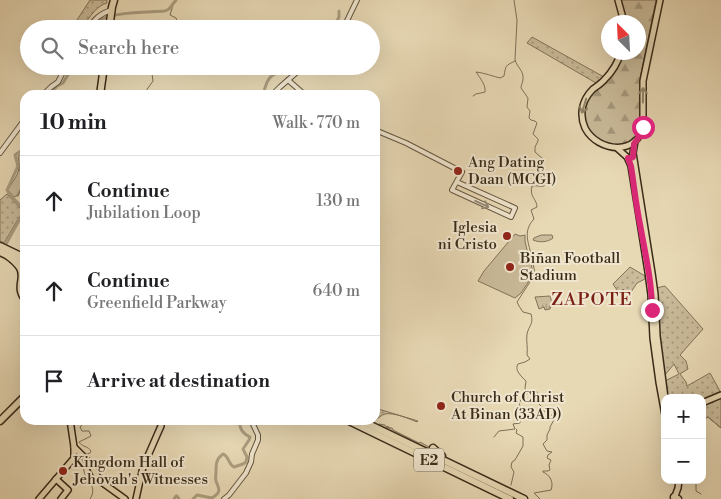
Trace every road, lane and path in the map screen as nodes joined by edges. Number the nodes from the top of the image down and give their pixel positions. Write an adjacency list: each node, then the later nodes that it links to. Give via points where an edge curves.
1 (114, 0): 5 (highway)
2 (357, 0): 9 (street)
3 (618, 0): 6 (main road)
4 (660, 0): 21 (main road, one-way to 4, via 643,128 643,81)
5 (111, 11): 7 (street); 8 (highway)
6 (622, 15)
7 (95, 20)
8 (110, 20)
9 (347, 20)
10 (618, 60): 22 (main road, one-way to 22, via 582,105 583,122 592,138)
11 (62, 75): 15 (street)
12 (103, 75): 16 (highway)
13 (294, 75): 14 (street)
14 (288, 80): 17 (street); 18 (street)
15 (48, 90)
16 (101, 90)
17 (277, 90)
18 (299, 90)
19 (20, 126): 23 (street)
20 (380, 132): 25 (street, via 462,172)
21 (636, 141): 22 (main road); 24 (main road)
22 (617, 148): 24 (main road)
23 (0, 152)
24 (631, 157): 30 (main road)
25 (457, 182): 25 (street, one-way to 25, via 452,190 511,217 515,208)
26 (3, 250): 27 (highway); 28 (highway); 29 (highway)
27 (20, 255)
28 (20, 261)
29 (20, 269)
30 (654, 312): 31 (main road); 33 (main road, via 653,338)
31 (664, 394)
32 (719, 395): 34 (main road)
33 (661, 397)
34 (706, 400)
35 (20, 401): 36 (highway)
36 (0, 421)
37 (71, 425): 43 (main road)
38 (161, 425): 51 (main road, via 144,467)
39 (163, 425): 51 (main road, via 145,468)
40 (253, 425): 52 (street, via 258,440 251,462)
41 (357, 425): 53 (highway, E2)
42 (370, 425): 45 (highway, E2)
43 (74, 447): 46 (main road, via 74,458); 50 (main road, via 92,465 100,481)
44 (433, 448): 45 (highway)
45 (455, 466): 54 (highway, E2)
46 (56, 479): 48 (main road); 49 (main road, via 68,490)
47 (678, 484): 55 (main road)
48 (39, 499)
49 (61, 499)
50 (125, 499)
51 (138, 499)
52 (224, 499)
53 (510, 499)
54 (524, 499)
55 (674, 499)

